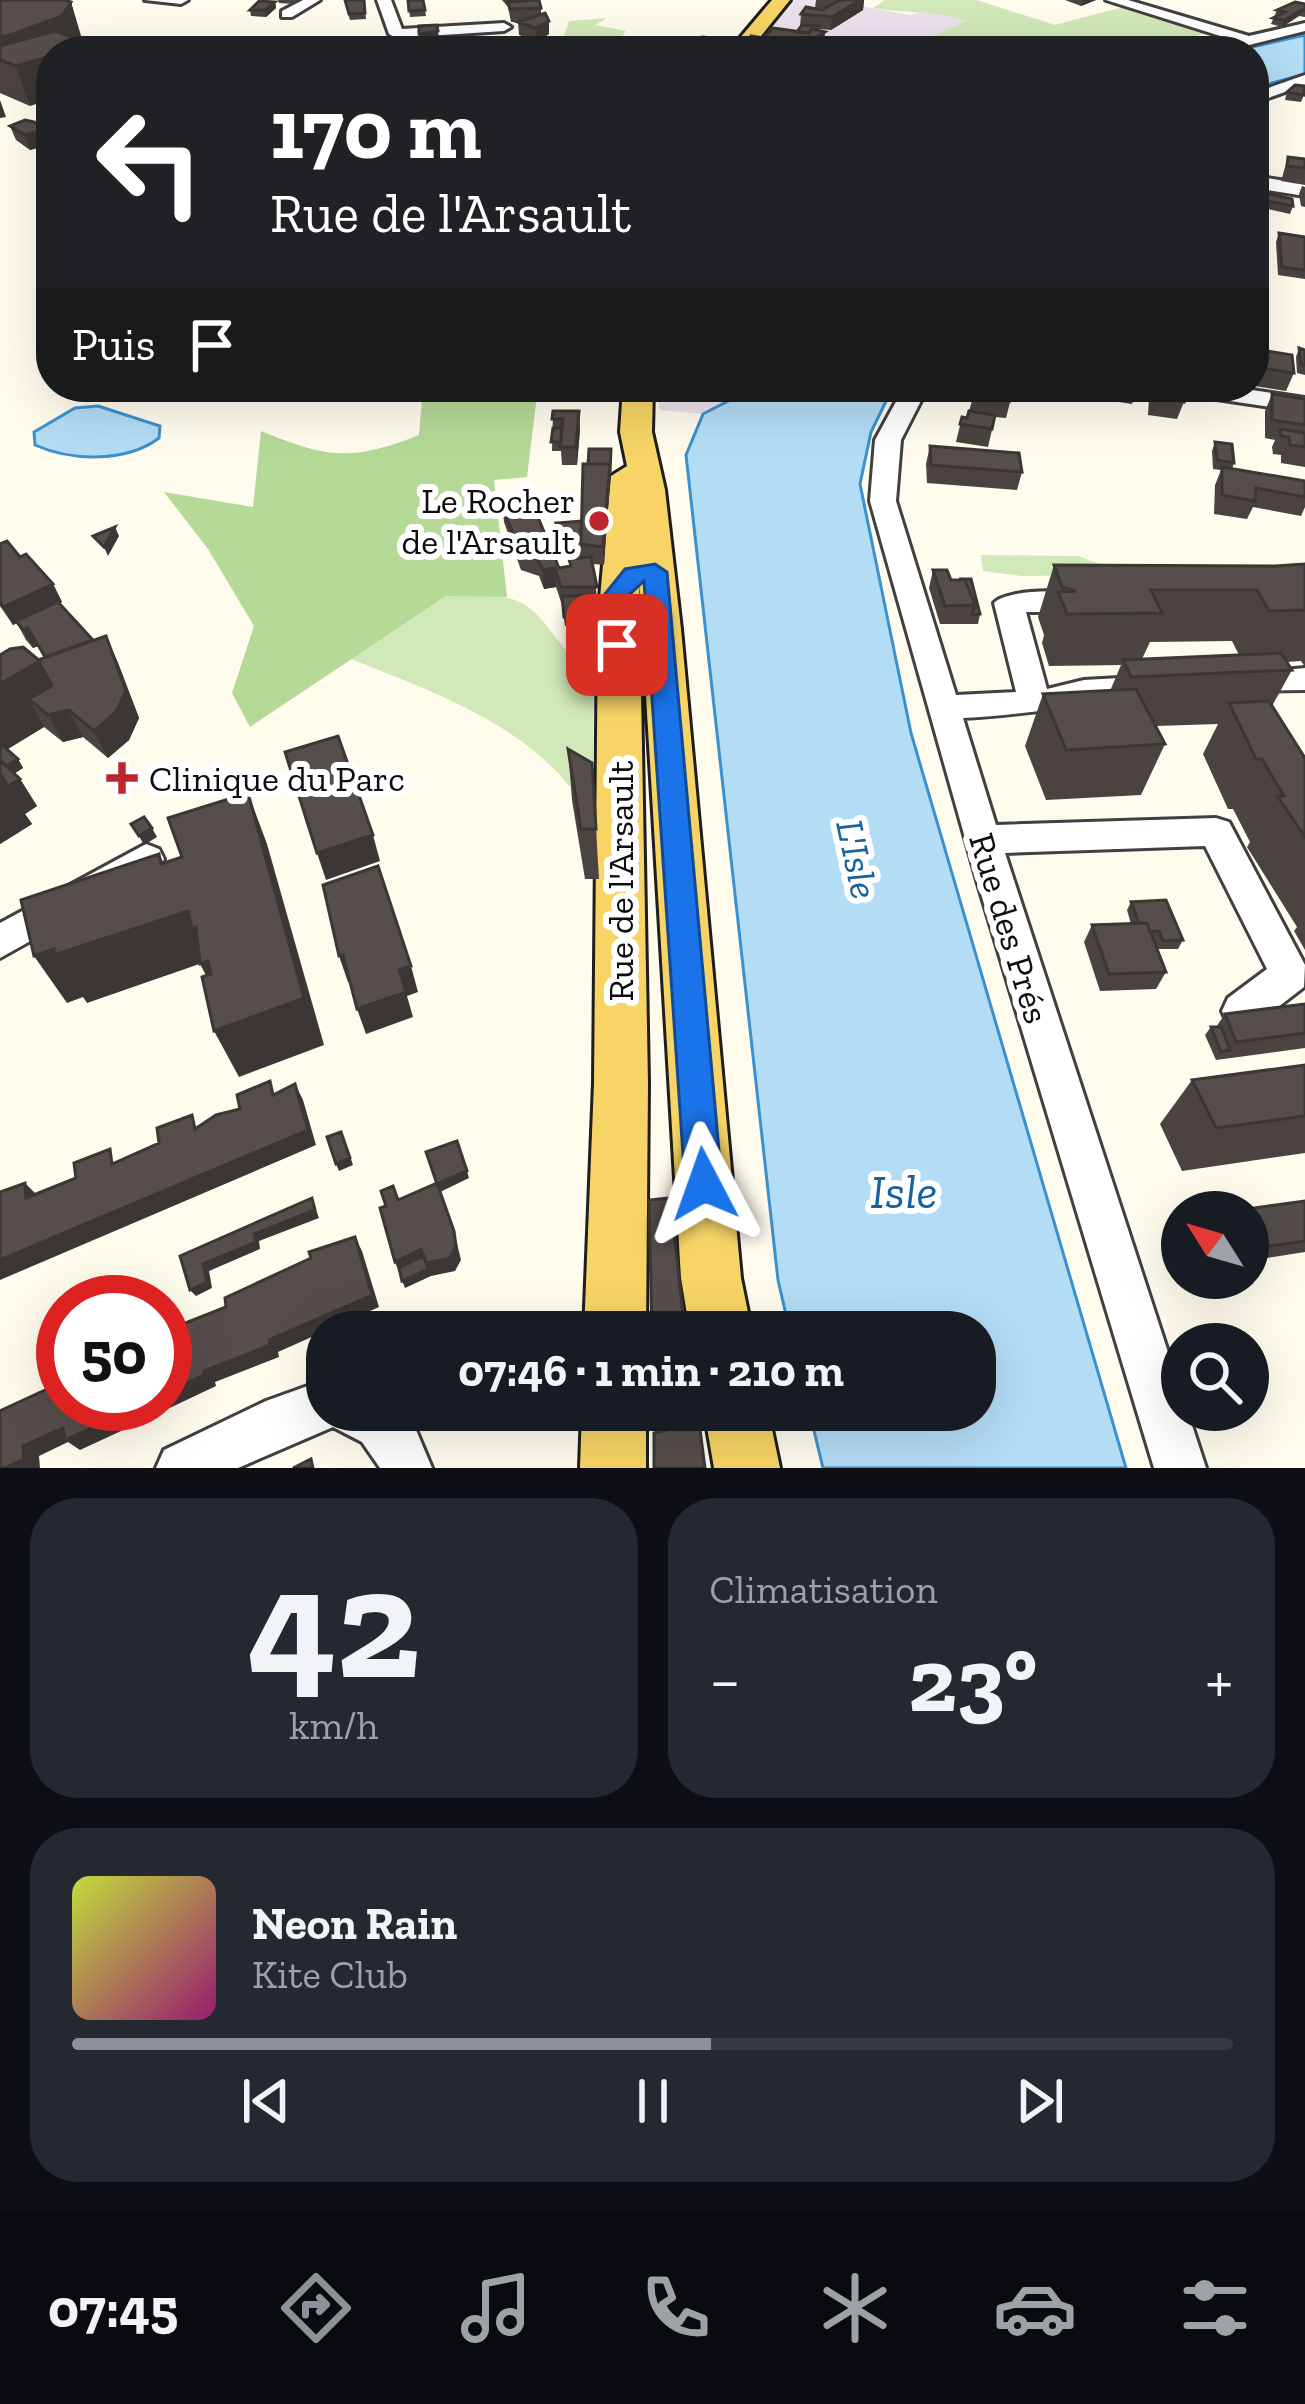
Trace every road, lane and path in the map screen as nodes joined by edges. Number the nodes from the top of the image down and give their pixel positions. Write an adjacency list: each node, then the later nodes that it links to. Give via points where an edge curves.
1 (152, 0): 2 (street)
2 (181, 0)
3 (313, 0): 7 (street)
4 (385, 0): 8 (street, via 396,34)
5 (781, 0): 10 (main road)
6 (1113, 0): 11 (street)
7 (287, 14)
8 (504, 27)
9 (1305, 27): 12 (street)
10 (751, 36)
11 (1233, 36)
12 (1269, 36)
13 (1305, 80): 14 (street)
14 (1269, 93)
15 (1269, 101): 16 (street)
16 (1286, 104)
17 (1269, 184): 18 (street)
18 (1305, 190)
19 (1269, 400): 22 (street)
20 (637, 402): 23 (main road, Rue de l'Arsault)
21 (908, 402): 27 (street, Rue des Prés, via 888,440 883,501)
22 (1305, 405)
23 (637, 597): 32 (main road, Rue de l'Arsault); 33 (main road)
24 (1104, 602): 26 (street, via 1009,604)
25 (1305, 680): 26 (street, via 1084,691)
26 (1035, 704): 27 (street)
27 (943, 707): 28 (street, Rue des Prés)
28 (983, 840): 31 (street, via 1216,832 1290,975); 42 (street, Rue des Prés)
29 (146, 859): 30 (street)
30 (0, 942)
31 (1242, 1012)
32 (616, 1311)
33 (717, 1311)
34 (306, 1411): 38 (street)
35 (387, 1431): 39 (street)
36 (614, 1431): 40 (main road)
37 (740, 1431): 41 (main road)
38 (182, 1468)
39 (406, 1468)
40 (613, 1468)
41 (747, 1468)
42 (1180, 1468)

